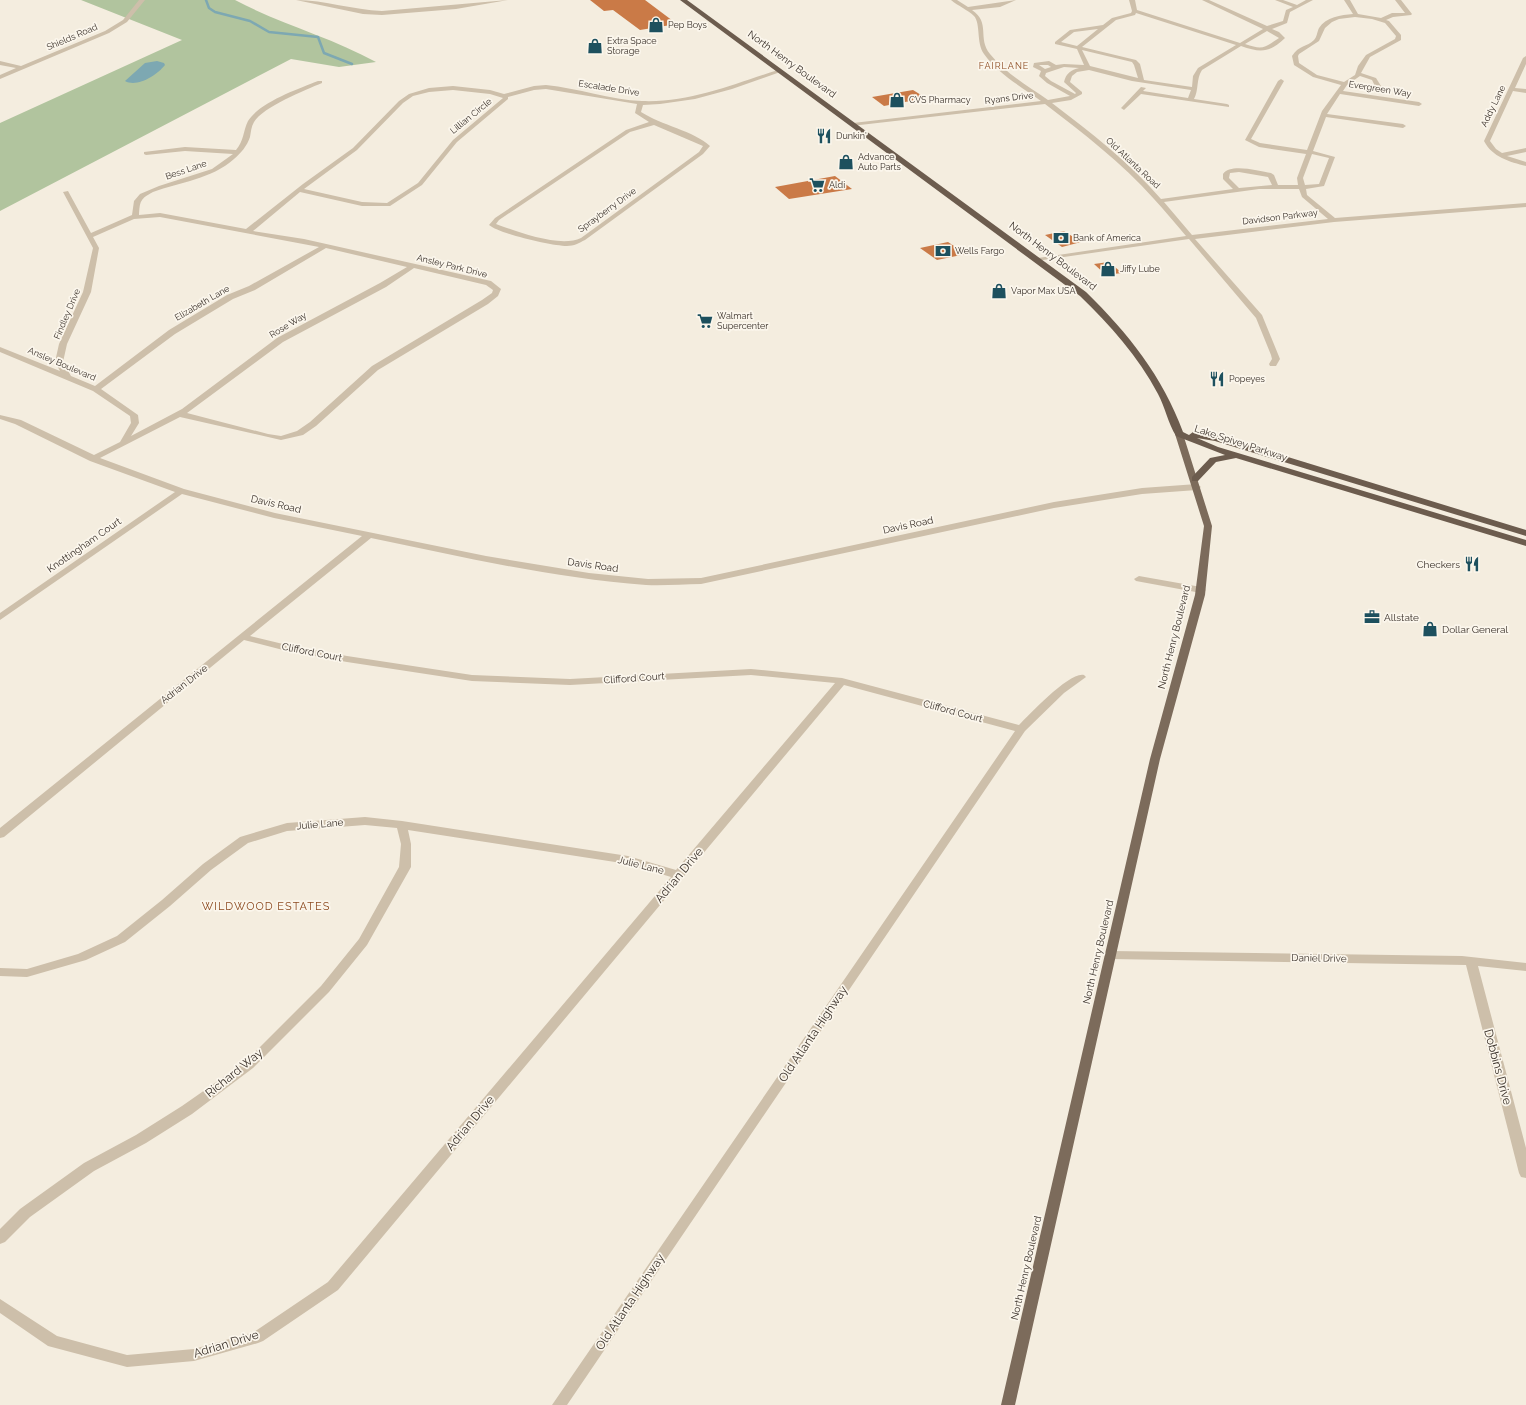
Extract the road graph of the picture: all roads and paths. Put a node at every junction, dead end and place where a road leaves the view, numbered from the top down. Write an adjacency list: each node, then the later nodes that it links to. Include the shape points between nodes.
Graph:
1 (142, 0): 25 (street, Shields Road, via 125,21 107,32)
2 (299, 0): 3 (street, via 363,12 456,7)
3 (505, 0)
4 (683, 0): 29 (highway, North Henry Boulevard)
5 (954, 0): 14 (street, Old Atlanta Road)
6 (1013, 0): 14 (street, via 1000,5)
7 (1132, 0): 15 (street)
8 (1205, 0): 19 (street)
9 (1278, 0): 13 (street)
10 (1310, 0): 13 (street)
11 (1347, 0): 16 (street)
12 (1398, 0): 17 (street, Evergreen Way, via 1409,14 1392,15)
13 (1296, 6): 19 (street, via 1288,11 1286,22)
14 (967, 9): 47 (street, Old Atlanta Road, via 976,16 980,24 981,42 986,53 1011,77)
15 (1135, 11): 18 (street, via 1133,14 1114,19); 20 (street)
16 (1357, 17): 17 (street, Evergreen Way); 36 (street, Evergreen Way, via 1341,17 1324,25 1317,40 1300,48 1295,56 1296,64 1307,72)
17 (1382, 20): 30 (street, Evergreen Way, via 1389,24 1399,39 1368,56)
18 (1105, 26): 21 (street, via 1080,45); 21 (street, via 1072,31 1057,42)
19 (1268, 28): 20 (street); 20 (street, via 1282,38 1266,49 1258,50)
20 (1240, 45): 37 (street, via 1200,69 1197,72)
21 (1079, 49): 24 (street); 33 (street, via 1134,61 1138,64)
22 (1526, 58): 38 (street, Addy Lane)
23 (0, 63): 25 (street)
24 (1089, 67): 26 (street); 28 (street); 31 (street, via 1073,71)
25 (21, 68): 32 (street, Shields Road)
26 (1056, 68): 27 (street); 27 (street, via 1049,63 1036,64 1036,67)
27 (1047, 70): 31 (street); 44 (street, via 1041,75 1045,80)
28 (1097, 70): 31 (street); 33 (street)
29 (780, 71): 46 (street, Escalade Drive, via 738,86 688,99); 53 (highway, North Henry Boulevard)
30 (1358, 74): 36 (street, Evergreen Way); 42 (street, Evergreen Way, via 1374,79)
31 (1069, 75): 44 (street, via 1067,82 1080,93)
32 (0, 77)
33 (1145, 81): 37 (street); 40 (street)
34 (1281, 81): 57 (street, via 1248,140 1259,145)
35 (320, 82): 56 (street, Bess Lane, via 257,115 248,126 244,143)
36 (1345, 84): 41 (street, Evergreen Way)
37 (1195, 89): 45 (street)
38 (1512, 89): 39 (street); 59 (street, Addy Lane, via 1488,138 1489,145)
39 (1526, 91)
40 (1139, 92): 45 (street); 50 (street)
41 (1338, 92): 48 (street, Evergreen Way); 51 (street, Evergreen Way)
42 (1378, 92)
43 (504, 96): 46 (street, Escalade Drive, via 546,86); 63 (street, Lillian Circle, via 453,88 411,95 355,149); 63 (street, Lillian Circle, via 506,98 502,103 475,122 446,149 420,184 388,205 368,205)
44 (1074, 96): 47 (street, Ryans Drive)
45 (1190, 100): 49 (street)
46 (641, 102): 52 (street, Sprayberry Drive, via 638,113)
47 (1047, 102): 53 (street, Ryans Drive); 66 (street, Old Atlanta Road, via 1119,160)
48 (1420, 104)
49 (1226, 106)
50 (1124, 108)
51 (1323, 115): 54 (street); 57 (street, Evergreen Way)
52 (653, 123): 52 (street, Sprayberry Drive, via 628,131 497,219 492,225 559,242 574,243 583,239 707,146)
53 (853, 125): 74 (highway, North Henry Boulevard)
54 (1402, 126)
55 (1526, 150): 59 (street)
56 (237, 152): 58 (street, via 185,149); 68 (street, Bess Lane, via 206,174 142,195 138,199)
57 (1309, 152): 62 (street, Evergreen Way, via 1300,178); 62 (street, via 1332,157 1322,185)
58 (146, 153)
59 (1501, 155): 60 (street, Addy Lane)
60 (1526, 164)
61 (1276, 187): 62 (street); 64 (street); 64 (street, via 1271,176 1239,170 1228,171 1226,179)
62 (1301, 187): 69 (street, via 1304,196)
63 (299, 190): 70 (street, Lillian Circle)
64 (1238, 190): 66 (street)
65 (66, 192): 71 (street, Findley Drive)
66 (1159, 201): 72 (street, Old Atlanta Road)
67 (1526, 205): 69 (street, Davidson Parkway)
68 (135, 217): 70 (street, Ansley Park Drive, via 160,215); 71 (street, Ansley Park Drive)
69 (1334, 220): 72 (street, Davidson Parkway)
70 (248, 231): 73 (street, Ansley Park Drive)
71 (90, 236): 78 (street, Findley Drive, via 96,248 87,292 64,344 59,362)
72 (1191, 237): 74 (street, Davidson Parkway); 77 (street, Old Atlanta Road, via 1259,318 1275,355)
73 (325, 246): 75 (street, Ansley Park Drive); 79 (street, Elizabeth Lane, via 252,288 230,297 172,332)
74 (1038, 260): 82 (highway, North Henry Boulevard, via 1083,294 1122,333 1164,395)
75 (413, 266): 80 (street, Rose Way, via 279,341); 80 (street, Ansley Park Drive, via 488,283 497,289 485,302 375,368 300,433 281,438 268,436)
76 (0, 348): 78 (street, Ansley Boulevard)
77 (1273, 364)
78 (68, 378): 79 (street, Ansley Boulevard)
79 (96, 389): 83 (street, Ansley Boulevard, via 134,415 134,423)
80 (180, 414): 83 (street)
81 (0, 417): 85 (street, Davis Road, via 18,422)
82 (1179, 434): 84 (highway, Lake Spivey Parkway); 86 (main road, North Henry Boulevard); 88 (highway, Lake Spivey Parkway, via 1216,438)
83 (123, 444): 85 (street)
84 (1242, 457): 86 (highway, via 1213,460); 90 (highway, Lake Spivey Parkway)
85 (93, 458): 87 (street, Davis Road)
86 (1196, 483): 89 (street, Davis Road, via 1054,505 701,580 611,580 486,559); 92 (main road, North Henry Boulevard, via 1208,526)
87 (181, 491): 89 (street, Davis Road, via 274,515); 93 (street, Knottingham Court)
88 (1526, 533)
89 (369, 535): 94 (street, Adrian Drive)
90 (1526, 543)
91 (1139, 579): 92 (street)
92 (1201, 590): 101 (main road, North Henry Boulevard, via 1155,759)
93 (0, 617)
94 (244, 637): 96 (street, Clifford Court, via 283,647 421,672 472,678 570,682 751,672); 99 (street, Adrian Drive)
95 (1081, 677): 97 (street, Old Atlanta Highway, via 1060,691)
96 (842, 681): 97 (street, Clifford Court); 100 (street, Adrian Drive)
97 (1021, 729): 108 (street, Old Atlanta Highway)
98 (402, 825): 100 (street, Julie Lane, via 628,860); 104 (street, Julie Lane, via 365,821 286,827 244,840 207,867 166,904 121,939 82,957 27,973); 106 (street, Richard Way, via 406,844 405,867 363,942 325,989 249,1065 187,1110 90,1167 25,1213)
99 (0, 834)
100 (679, 875): 107 (street, Adrian Drive, via 333,1286 258,1337 194,1355 127,1361 53,1341)
101 (1111, 955): 102 (street, Daniel Drive); 109 (main road, North Henry Boulevard)
102 (1471, 961): 103 (street, Daniel Drive); 105 (street, Dobbins Drive)
103 (1526, 967)
104 (0, 972)
105 (1526, 1173)
106 (0, 1238)
107 (0, 1305)
108 (560, 1405)
109 (1008, 1405)

